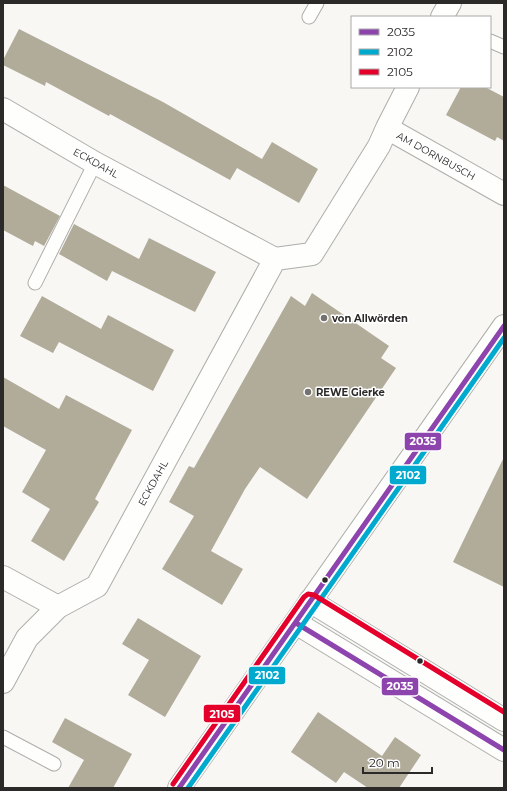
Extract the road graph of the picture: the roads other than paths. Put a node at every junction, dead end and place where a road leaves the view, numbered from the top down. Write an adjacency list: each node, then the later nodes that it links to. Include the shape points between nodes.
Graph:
1 (317, 3): 4 (lane)
2 (450, 3): 3 (street)
3 (443, 16)
4 (309, 17)
5 (491, 40): 6 (lane)
6 (504, 47)
7 (407, 88): 9 (street, AM DORNBUSCH)
8 (3, 109): 10 (street, ECKDAHL)
9 (387, 128): 11 (street, AM DORNBUSCH); 12 (street, via 379,146 312,254)
10 (95, 163): 12 (street, ECKDAHL); 13 (lane)
11 (504, 194)
12 (275, 259): 17 (street, ECKDAHL, via 97,586)
13 (35, 283)
14 (504, 326): 16 (street)
15 (3, 577): 17 (street)
16 (310, 602): 18 (street); 20 (street)
17 (58, 607): 19 (street, ECKDAHL, via 27,638)
18 (296, 623): 22 (street); 24 (street)
19 (3, 682)
20 (504, 720)
21 (3, 737): 23 (lane)
22 (504, 750)
23 (54, 764)
24 (179, 788)

